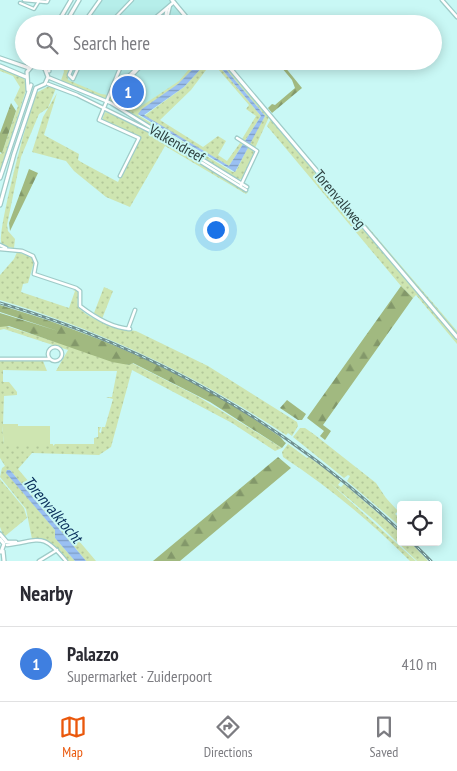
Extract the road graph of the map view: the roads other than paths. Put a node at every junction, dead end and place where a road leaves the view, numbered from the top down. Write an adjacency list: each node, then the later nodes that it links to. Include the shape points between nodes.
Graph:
1 (24, 0): 9 (street)
2 (48, 0): 9 (street)
3 (71, 0): 13 (main road)
4 (79, 0): 14 (main road)
5 (100, 0): 15 (street)
6 (132, 0): 11 (street); 16 (street)
7 (442, 0): 20 (street)
8 (173, 1): 12 (street); 19 (main road)
9 (39, 2): 10 (street, via 34,9)
10 (20, 3)
11 (132, 4)
12 (168, 7): 17 (street); 18 (street)
13 (63, 15)
14 (70, 15)
15 (90, 15)
16 (118, 15)
17 (159, 15)
18 (166, 15)
19 (185, 15)
20 (457, 17)
21 (0, 58): 22 (main road)
22 (15, 63)
23 (0, 66): 33 (main road)
24 (29, 70): 33 (main road)
25 (30, 70): 33 (main road)
26 (47, 70): 34 (main road)
27 (71, 70): 28 (street, via 68,75 73,79)
28 (78, 70)
29 (120, 70): 32 (street)
30 (136, 70): 35 (street)
31 (232, 70): 53 (main road, Torenvalkweg)
32 (118, 75): 35 (street); 38 (street)
33 (27, 77): 37 (main road)
34 (49, 78): 36 (main road); 39 (main road); 41 (street, Valkendreef)
35 (122, 83): 38 (street); 40 (street)
36 (48, 84): 39 (main road); 42 (street, Valkendreef)
37 (30, 85): 39 (main road); 45 (main road)
38 (114, 85): 40 (street)
39 (37, 88): 48 (main road)
40 (112, 90): 41 (street)
41 (107, 101): 42 (street); 46 (street, Valkendreef)
42 (104, 109): 44 (street, via 99,120 138,138); 46 (street, Valkendreef, via 154,133)
43 (237, 138): 46 (street, via 257,151)
44 (120, 176)
45 (0, 178)
46 (241, 185): 47 (street, Valkendreef)
47 (247, 189)
48 (0, 205)
49 (0, 245): 51 (street)
50 (0, 249): 51 (street)
51 (8, 249): 52 (street, via 33,256 36,263 34,275 76,288 80,291 80,306 104,321 129,329)
52 (135, 310)
53 (457, 337)
54 (0, 359): 55 (street)
55 (50, 359): 55 (street, via 60,359 62,352 50,349)
56 (1, 537): 57 (main road)
57 (6, 543): 58 (street, via 47,542); 59 (main road)
58 (57, 550): 61 (street); 62 (street)
59 (1, 552): 60 (main road)
60 (3, 561)
61 (39, 561)
62 (66, 561)

